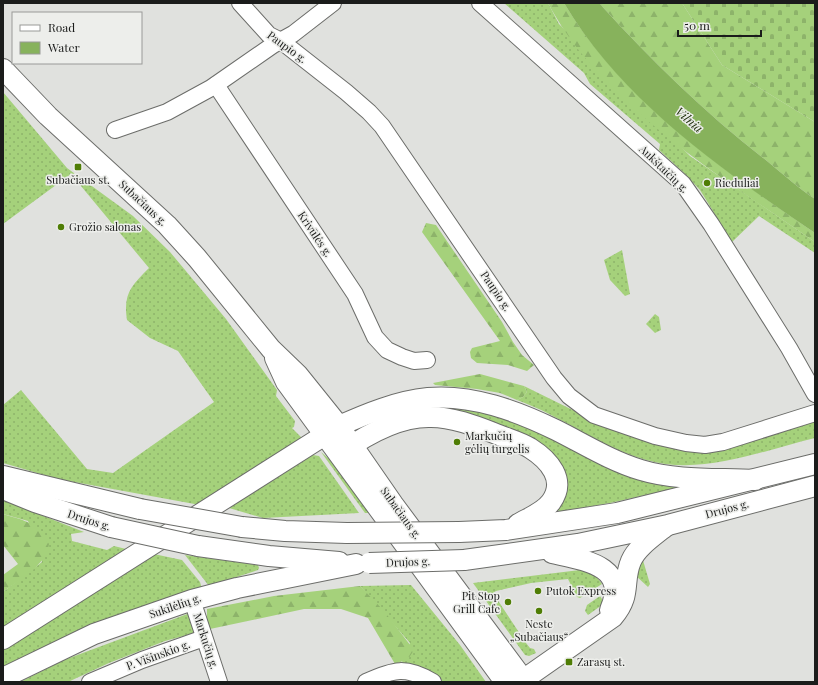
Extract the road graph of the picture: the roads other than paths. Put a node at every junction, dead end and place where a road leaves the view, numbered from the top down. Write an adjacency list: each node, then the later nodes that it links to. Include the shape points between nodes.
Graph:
1 (240, 3): 4 (street, Paupio g., via 269,35)
2 (333, 3): 4 (street)
3 (480, 3): 9 (street, Aukštaičių g., via 683,184 786,342)
4 (281, 41): 6 (street); 10 (street, Paupio g., via 362,105 382,126 554,378 569,396 594,415 671,440 696,444 723,442)
5 (3, 69): 11 (main road, Subačiaus g., via 48,116 167,225 198,258 271,349 286,382)
6 (216, 85): 7 (street, via 167,112); 8 (street, Krivūlės g., via 355,294 374,337 387,350 402,357 414,361)
7 (115, 130)
8 (428, 360)
9 (815, 394)
10 (815, 413)
11 (332, 431): 12 (main road, Subačiaus g.); 15 (main road, via 383,408 428,398 453,399 494,405 524,416 615,461 642,470 672,476); 24 (main road)
12 (345, 450): 19 (main road, via 386,428 430,417 451,419 487,430 528,447 548,462 555,472 555,494 541,511); 27 (main road, Subačiaus g.)
13 (815, 464): 15 (main road, Drujos g.)
14 (3, 476): 19 (main road, Drujos g., bridge, via 140,508 242,527 347,533)
15 (755, 480): 19 (main road, Drujos g., via 618,513)
16 (815, 486): 18 (main road, Drujos g.)
17 (3, 489): 21 (main road, Drujos g., bridge, via 110,527 198,546 269,556)
18 (668, 525): 20 (main road, Drujos g.); 23 (main road, via 634,556 630,563 626,592 620,609 613,617)
19 (506, 530)
20 (540, 550): 21 (main road, Drujos g., bridge, via 464,560); 23 (main road, via 592,562 610,576 614,587 614,602 610,611)
21 (362, 564): 22 (main road, Sukilėlių g., via 237,588)
22 (192, 600): 25 (street, Markučių g.); 26 (main road, Sukilėlių g., via 94,634)
23 (593, 629): 27 (main road)
24 (3, 638)
25 (204, 638): 28 (street, P. Višinskio g.); 29 (street, Markučių g.)
26 (3, 678)
27 (518, 681)
28 (90, 682)
29 (219, 682)
30 (366, 682): 31 (street, via 384,673 406,670)
31 (432, 682)

